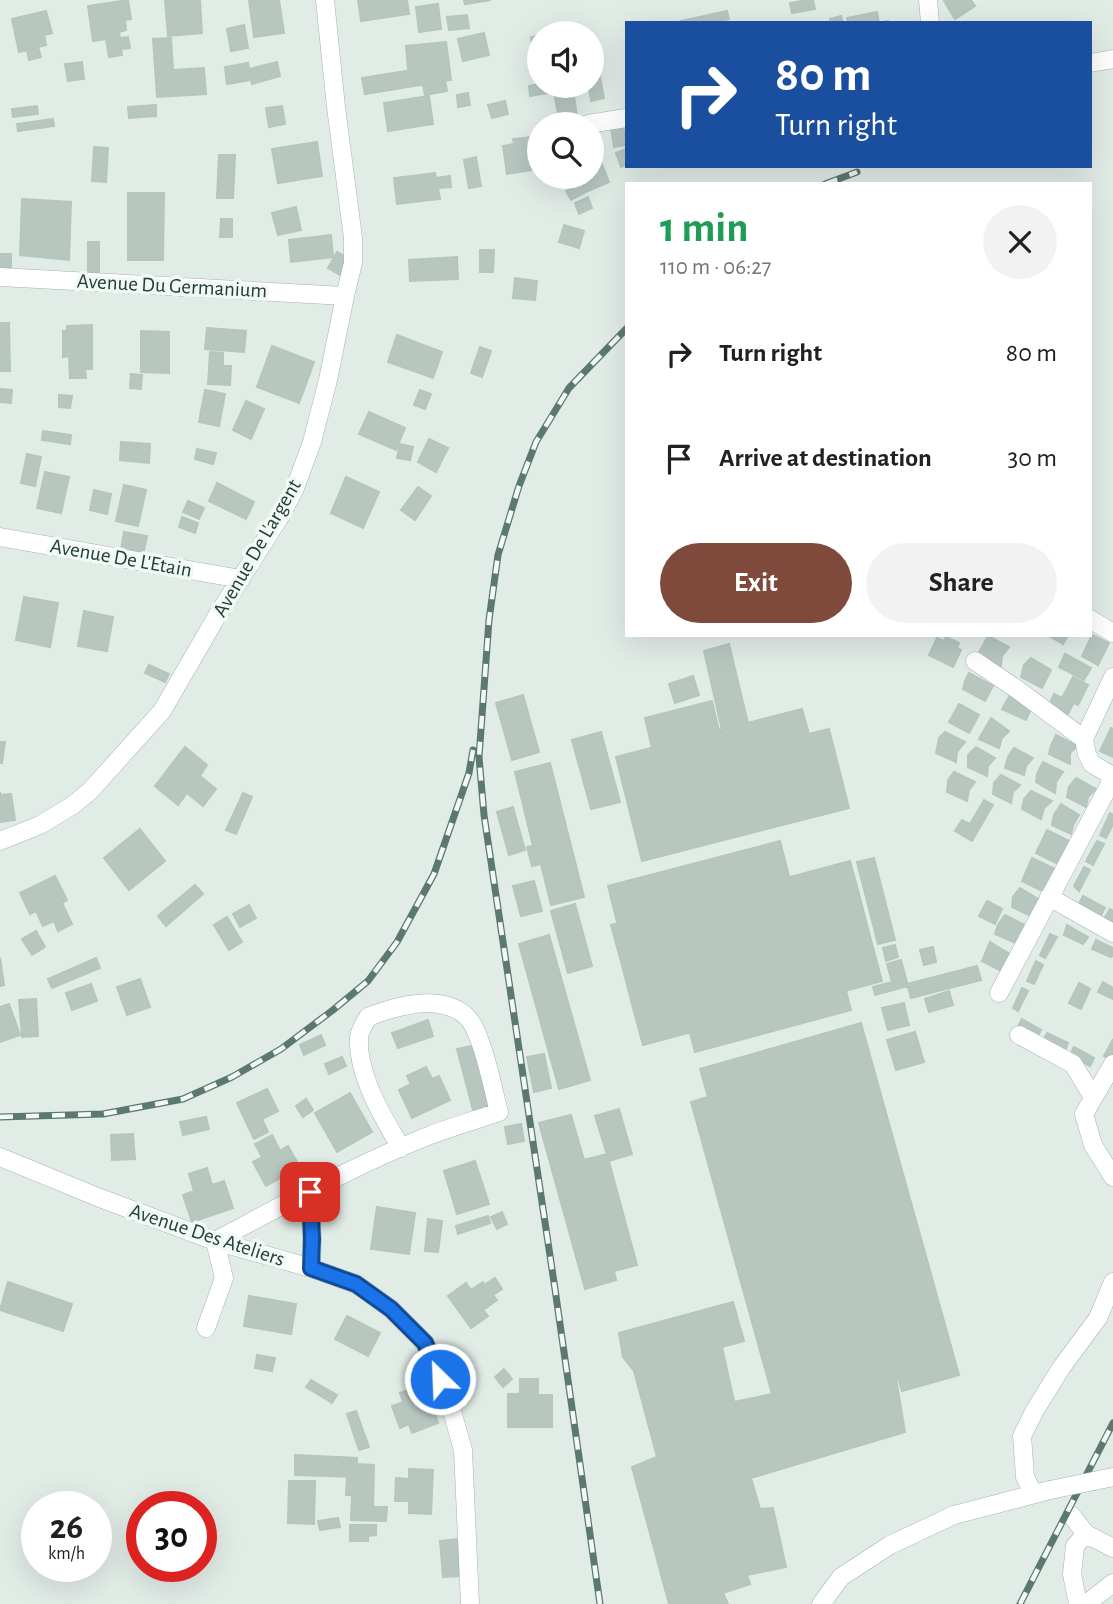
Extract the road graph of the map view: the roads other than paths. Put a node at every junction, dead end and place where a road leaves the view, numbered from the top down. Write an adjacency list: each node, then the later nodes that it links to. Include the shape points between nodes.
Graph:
1 (325, 0): 9 (street, Avenue De L'argent, via 354,238)
2 (928, 0): 3 (street)
3 (930, 21)
4 (1113, 59): 5 (street)
5 (1092, 63)
6 (625, 118): 7 (street)
7 (604, 121)
8 (0, 277): 9 (street, Avenue Du Germanium)
9 (345, 296): 11 (street, Avenue De L'argent, via 304,465 281,515)
10 (0, 537): 11 (street, Avenue De L'Etain)
11 (241, 579): 18 (street, Avenue De L'argent, via 162,711 90,792 40,825)
12 (1092, 620): 13 (street)
13 (1113, 633)
14 (975, 661): 16 (street)
15 (1113, 677): 16 (street)
16 (1084, 739): 17 (street, via 1092,764)
17 (1113, 777): 19 (street)
18 (0, 841)
19 (1049, 897): 20 (street); 21 (street)
20 (1113, 933)
21 (999, 993)
22 (1020, 1035): 24 (street, via 1073,1064)
23 (1113, 1064): 24 (street)
24 (1093, 1097): 27 (street, via 1084,1114 1093,1144)
25 (401, 1148): 25 (street, via 499,1112 479,1038 467,1016 449,1006 420,1003 389,1009 368,1017 359,1034 361,1063); 28 (street)
26 (0, 1157): 29 (street, Avenue Des Ateliers)
27 (1113, 1177)
28 (310, 1192): 29 (street); 30 (street)
29 (215, 1241): 30 (street, Avenue Des Ateliers); 32 (street, via 224,1278)
30 (311, 1268): 39 (street, Avenue Des Ateliers, via 356,1284 391,1309 425,1343 449,1397 463,1450)
31 (1113, 1282): 34 (street, via 1098,1318 1041,1399 1022,1436 1025,1477)
32 (206, 1328)
33 (1113, 1477): 34 (street, bridge)
34 (1041, 1491): 40 (street, via 954,1515 890,1545 841,1577)
35 (1072, 1516): 36 (street)
36 (1086, 1534): 37 (street); 41 (street, via 1075,1546 1072,1574)
37 (1113, 1548)
38 (1113, 1583): 42 (street)
39 (470, 1604)
40 (821, 1604)
41 (1078, 1604)
42 (1086, 1604)

